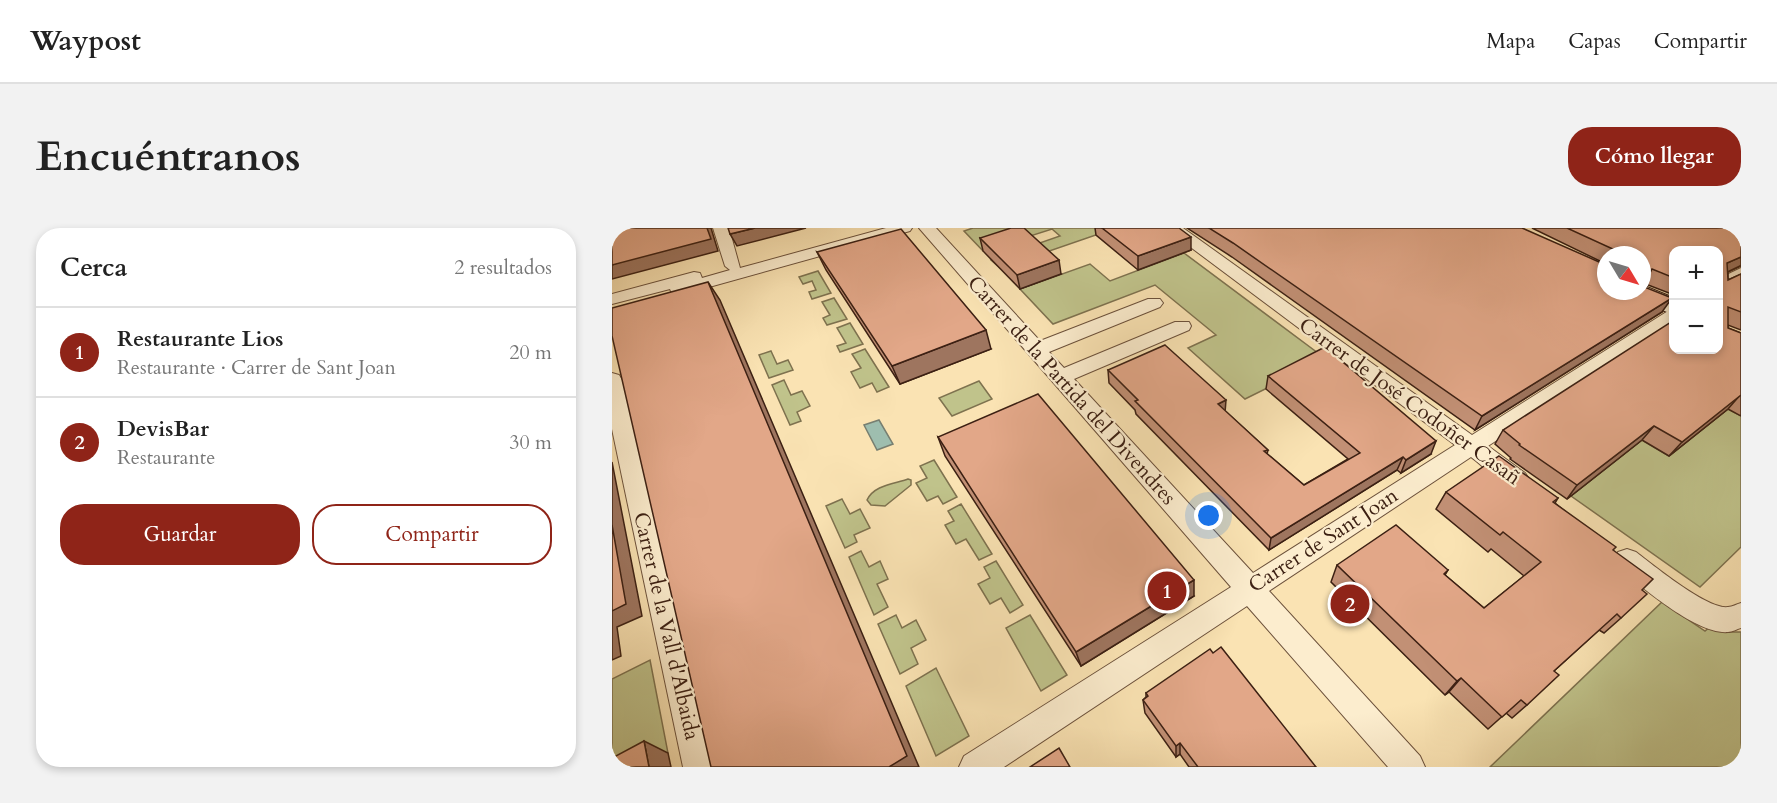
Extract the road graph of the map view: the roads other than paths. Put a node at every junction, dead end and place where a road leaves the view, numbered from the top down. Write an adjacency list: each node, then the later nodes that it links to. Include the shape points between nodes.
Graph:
1 (721, 228): 6 (street)
2 (873, 228): 6 (street)
3 (904, 228): 13 (street)
4 (927, 228): 16 (street, Carrer de la Partida del Divendres)
5 (1173, 228): 19 (street, Carrer de José Codoñer Casañ)
6 (733, 266): 10 (street)
7 (1741, 273): 8 (street)
8 (1723, 284)
9 (1651, 297): 12 (street)
10 (612, 299)
11 (1154, 303): 16 (street)
12 (1669, 306)
13 (612, 309)
14 (1669, 318): 19 (street, Carrer de Sant Joan)
15 (1182, 326): 17 (street)
16 (1036, 350): 17 (street, Carrer de la Partida del Divendres)
17 (1060, 377): 22 (street, Carrer de la Partida del Divendres)
18 (614, 391): 24 (street, Carrer de la Vall d'Albaida)
19 (1470, 445): 20 (street, Carrer de José Codoñer Casañ); 22 (street, Carrer de Sant Joan)
20 (1534, 492)
21 (1607, 546): 23 (street, via 1707,614 1727,620)
22 (1250, 588): 25 (street, Carrer de Sant Joan); 26 (street, Carrer de la Partida del Divendres)
23 (1741, 615)
24 (699, 767)
25 (975, 767)
26 (1409, 767)

